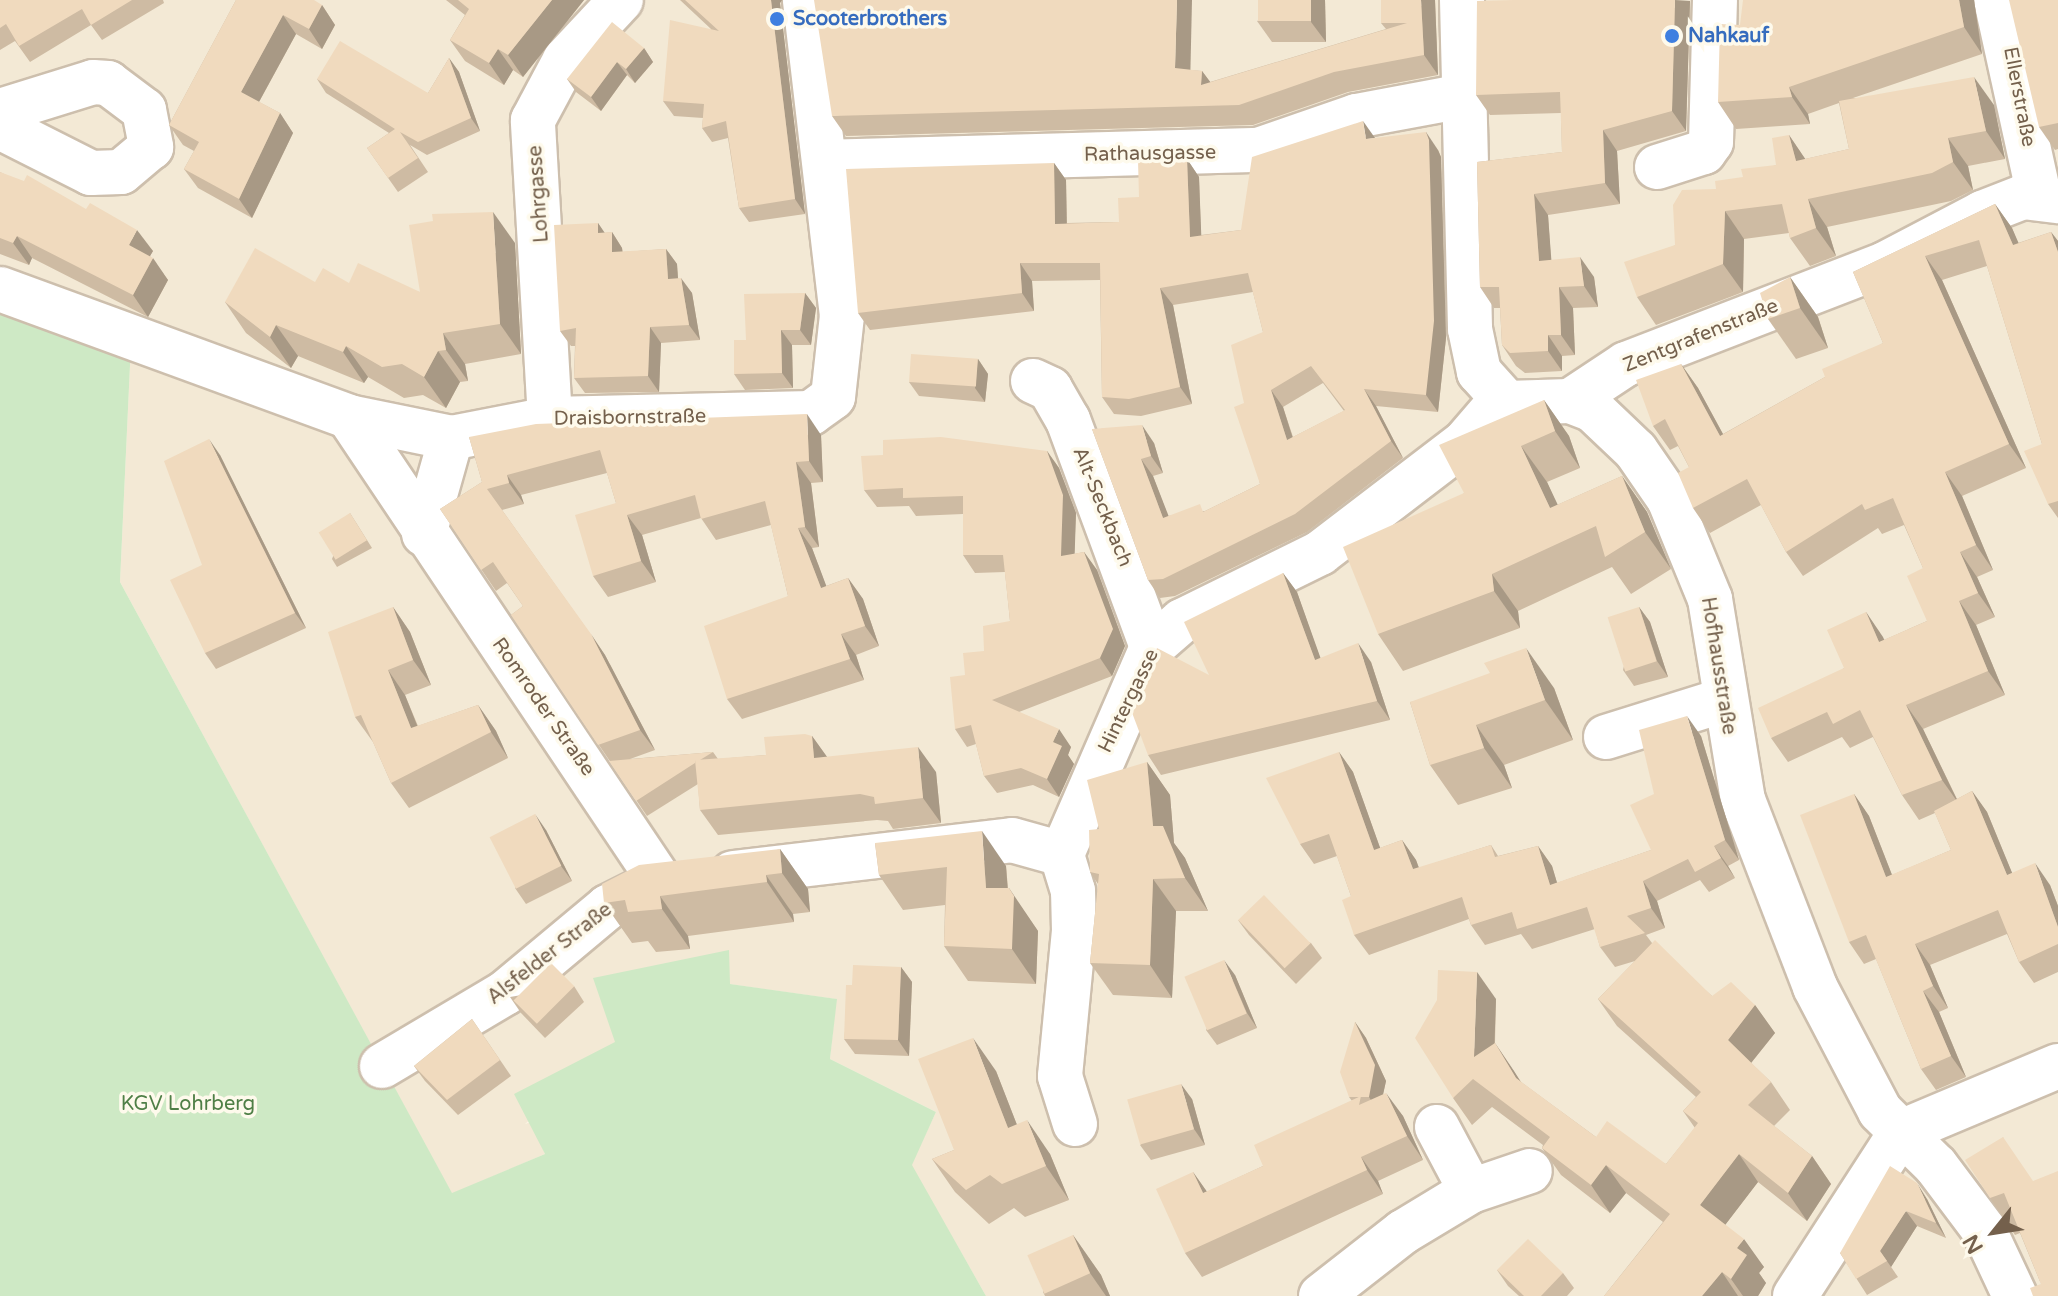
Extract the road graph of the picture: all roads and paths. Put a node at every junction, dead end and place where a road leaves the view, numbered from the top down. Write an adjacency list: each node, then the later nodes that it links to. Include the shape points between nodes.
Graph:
1 (621, 0): 17 (street, Lohrgasse, via 565,60 533,120)
2 (805, 0): 9 (street, Draisbornstraße)
3 (1462, 0): 6 (street)
4 (1715, 0): 10 (street, via 1711,142 1704,152)
5 (1996, 0): 11 (street, Ellerstraße)
6 (1468, 95): 9 (street, Rathausgasse, via 1356,116 1258,150); 14 (street, via 1470,342 1479,372)
7 (0, 111): 8 (street, via 108,83 144,110 151,147 121,172 91,173)
8 (0, 127)
9 (825, 162): 17 (street, Draisbornstraße, via 842,316 841,363 824,406 811,413)
10 (1657, 167)
11 (2049, 198): 15 (street, Zentgrafenstraße, via 1982,213 1885,264 1626,364)
12 (0, 289): 16 (street, Draisbornstraße)
13 (1033, 381): 20 (street, Alt-Seckbach, via 1050,389 1068,420)
14 (1501, 400): 15 (street, via 1524,407); 20 (street, Hintergasse, via 1464,443 1320,553 1182,621)
15 (1570, 401): 21 (street, Hofhausstraße, via 1624,438 1669,499 1710,599)
16 (349, 417): 18 (street, Draisbornstraße); 19 (street, Romroder Straße)
17 (550, 419): 18 (street, Draisbornstraße)
18 (451, 438): 19 (street)
19 (424, 534): 24 (street, Romroder Straße)
20 (1152, 647): 23 (street, Hintergasse)
21 (1724, 700): 22 (street); 29 (street, Hofhausstraße, via 1743,800 1781,904 1855,1068)
22 (1606, 737)
23 (1062, 854): 24 (street, Alsfelder Straße, via 1012,840); 27 (street, via 1073,891 1074,931 1060,1076)
24 (660, 881): 25 (street, Alsfelder Straße, via 608,907 505,993)
25 (382, 1066)
26 (2058, 1066): 29 (street)
27 (1075, 1124)
28 (1437, 1127): 31 (street)
29 (1901, 1132): 33 (street); 34 (street, Hofhausstraße, via 1984,1230)
30 (1530, 1171): 31 (street)
31 (1471, 1191): 32 (street, via 1403,1232)
32 (1321, 1296)
33 (1795, 1296)
34 (2015, 1296)

